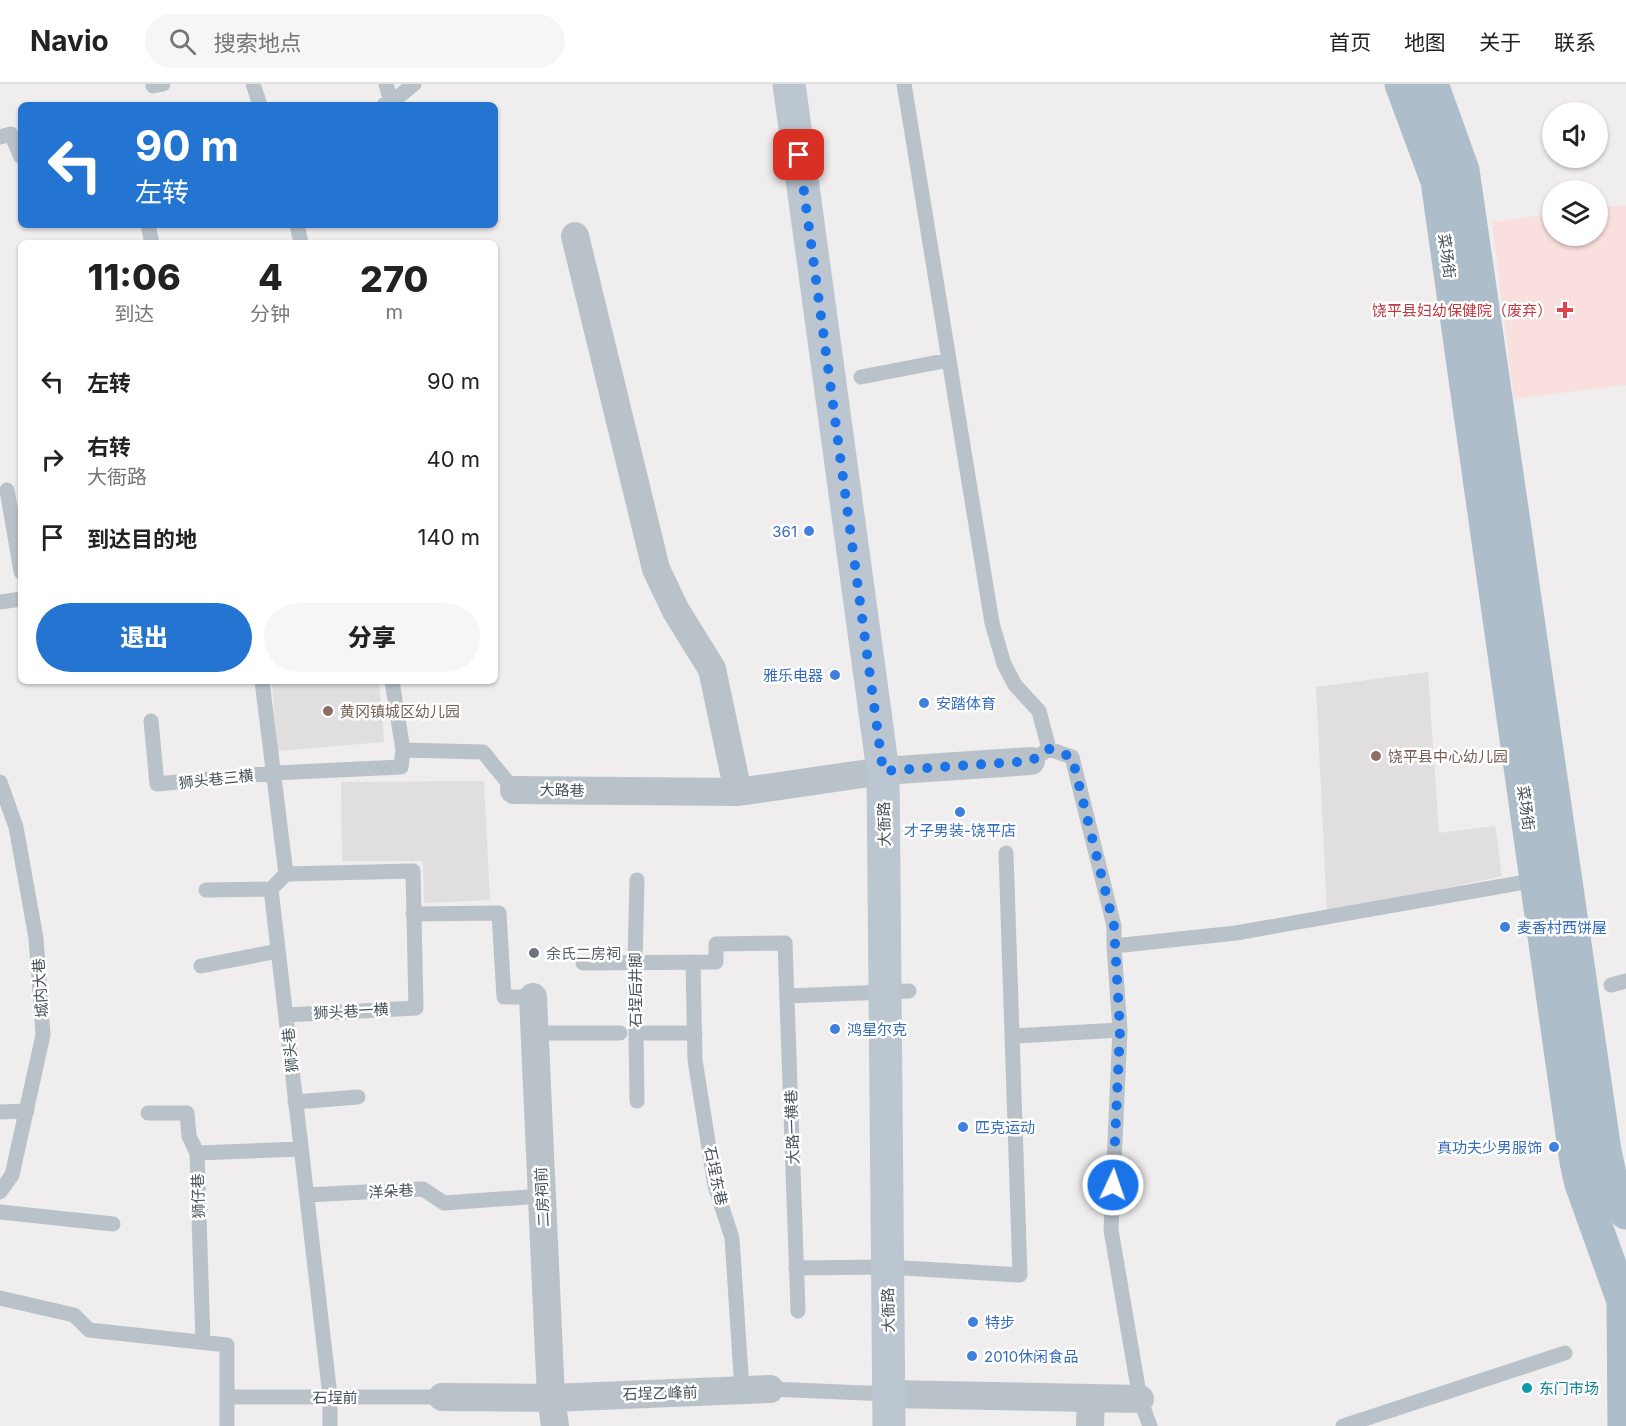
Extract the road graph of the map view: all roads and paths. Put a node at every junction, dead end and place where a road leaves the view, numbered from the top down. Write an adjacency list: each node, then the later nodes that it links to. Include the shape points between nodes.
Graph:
1 (253, 84): 8 (lane)
2 (386, 84): 9 (lane)
3 (414, 84): 10 (lane)
4 (789, 84): 25 (main road, 大衙路)
5 (904, 84): 14 (lane)
6 (1401, 84): 33 (main road, 菜场街, via 1437,181)
7 (1432, 84): 64 (main road, 菜场街, via 1463,170 1605,1151)
8 (259, 102)
9 (387, 102)
10 (390, 102)
11 (0, 137): 12 (lane, via 11,134)
12 (18, 150)
13 (575, 236): 29 (street, via 656,569 676,611 712,669)
14 (949, 360): 15 (lane); 24 (lane, via 992,622 1004,664 1015,685 1039,711)
15 (861, 377)
16 (7, 490): 17 (lane)
17 (18, 554)
18 (18, 599): 19 (lane)
19 (0, 602)
20 (262, 684): 26 (lane)
21 (393, 684): 23 (lane)
22 (151, 721): 26 (lane, 狮头巷三横, via 157,784)
23 (404, 750): 26 (lane, 狮头巷三横, via 401,767); 28 (lane, 大路巷, via 483,752)
24 (1040, 755): 25 (street, 大路巷); 37 (lane, via 1072,757 1114,926)
25 (883, 771): 29 (street, 大路巷); 43 (main road, 大衙路)
26 (274, 773): 31 (lane)
27 (0, 782): 55 (lane, 城内大巷, via 16,827 36,938 43,1035)
28 (514, 790): 29 (street, 大路巷)
29 (738, 792)
30 (1006, 853): 51 (lane)
31 (286, 874): 34 (lane); 36 (lane, via 413,871)
32 (637, 880): 41 (lane, 石埕后井脚)
33 (1536, 880): 37 (lane, via 1236,933); 88 (main road, 菜场街, via 1576,1162 1623,1300)
34 (271, 889): 35 (lane); 38 (lane, 狮头巷)
35 (206, 890)
36 (414, 914): 45 (lane, via 499,913 504,997); 46 (lane, 狮头巷一横, via 416,1008)
37 (1114, 946): 47 (lane)
38 (278, 951): 42 (lane); 46 (lane, 狮头巷)
39 (693, 962): 41 (lane); 44 (lane, 大路一横巷, via 716,962 716,944 785,943); 50 (lane, 石埕东巷)
40 (583, 963): 41 (lane)
41 (635, 963): 49 (lane, 石埕后井脚)
42 (201, 966)
43 (897, 991): 44 (lane); 66 (main road, 大衙路)
44 (788, 996): 67 (lane, 大路一横巷)
45 (533, 997): 48 (street, 二房祠前)
46 (286, 1015): 54 (lane, 狮头巷)
47 (1120, 1030): 51 (lane); 80 (lane, via 1111,1230)
48 (535, 1033): 49 (lane); 62 (street, 二房祠前)
49 (628, 1033): 50 (lane); 53 (lane, 石埕后井脚)
50 (695, 1033): 73 (lane, 石埕东巷, via 695,1060 715,1186 732,1238)
51 (1014, 1036): 66 (lane, via 1020,1275)
52 (358, 1097): 54 (lane)
53 (637, 1101)
54 (295, 1102): 58 (lane, 狮头巷)
55 (27, 1111): 56 (lane); 60 (lane, 城内大巷, via 12,1175)
56 (0, 1112)
57 (148, 1113): 59 (lane, via 187,1113 189,1136)
58 (300, 1149): 59 (lane, 狮仔巷); 61 (lane, 狮头巷)
59 (197, 1153): 70 (lane, 狮仔巷)
60 (0, 1192)
61 (307, 1195): 62 (lane, 洋朵巷, via 423,1189 444,1203); 75 (lane, 狮头巷)
62 (542, 1196): 78 (street, 二房祠前)
63 (0, 1212): 65 (lane)
64 (1626, 1213)
65 (113, 1224)
66 (887, 1267): 67 (lane); 74 (main road, 大衙路)
67 (796, 1268): 69 (lane, 大路一横巷)
68 (0, 1298): 70 (lane, via 74,1315 89,1330)
69 (798, 1311)
70 (203, 1342): 76 (lane, via 227,1345)
71 (1565, 1353): 87 (lane)
72 (770, 1389): 73 (street, 石埕乙峰前); 74 (lane)
73 (742, 1390): 78 (street, 石埕乙峰前)
74 (889, 1394): 79 (street); 84 (main road, 大衙路)
75 (330, 1396): 76 (lane, 石埕前); 77 (lane, 石埕前); 82 (lane, 狮头巷)
76 (228, 1397): 81 (lane)
77 (442, 1397): 78 (street, 石埕乙峰前)
78 (551, 1398): 83 (street, 二房祠前)
79 (1091, 1398): 80 (street); 85 (street)
80 (1140, 1399): 86 (lane)
81 (227, 1426)
82 (330, 1426)
83 (555, 1426)
84 (889, 1426)
85 (1090, 1426)
86 (1150, 1426)
87 (1343, 1426)
88 (1624, 1426)

